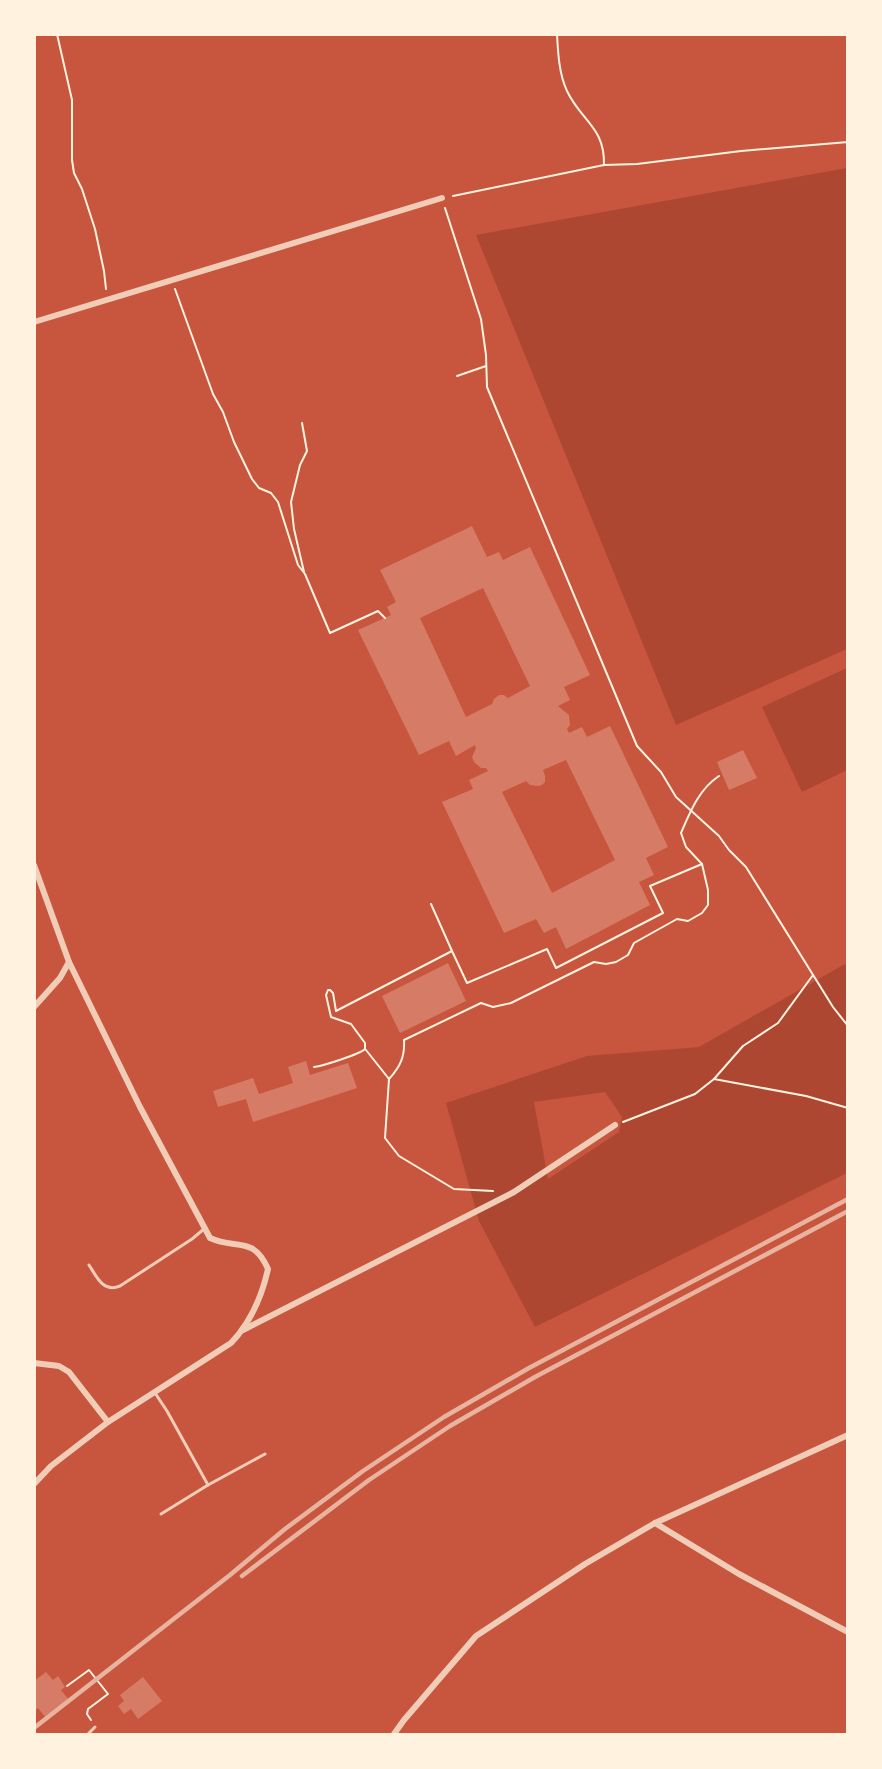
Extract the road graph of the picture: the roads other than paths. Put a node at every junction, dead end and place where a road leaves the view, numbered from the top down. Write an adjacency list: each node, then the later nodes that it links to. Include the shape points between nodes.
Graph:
1 (442, 198): 2 (street)
2 (34, 322)
3 (34, 865): 4 (street)
4 (69, 962): 5 (street); 7 (street)
5 (34, 1007)
6 (615, 1125): 9 (street, via 514,1192)
7 (205, 1228): 8 (lane, via 113,1289 105,1287); 9 (street, via 210,1238 220,1243 255,1249 268,1269)
8 (89, 1265)
9 (242, 1331): 11 (street, via 231,1343)
10 (34, 1364): 12 (street, via 59,1366 69,1372)
11 (155, 1393): 12 (street); 16 (lane)
12 (108, 1422): 15 (street)
13 (848, 1435): 18 (street)
14 (265, 1454): 16 (lane)
15 (34, 1484)
16 (208, 1485): 17 (lane)
17 (161, 1514)
18 (655, 1523): 19 (street, via 739,1574); 22 (street, via 585,1563 476,1636)
19 (848, 1632)
20 (96, 1727): 21 (lane)
21 (88, 1734)
22 (394, 1734)

